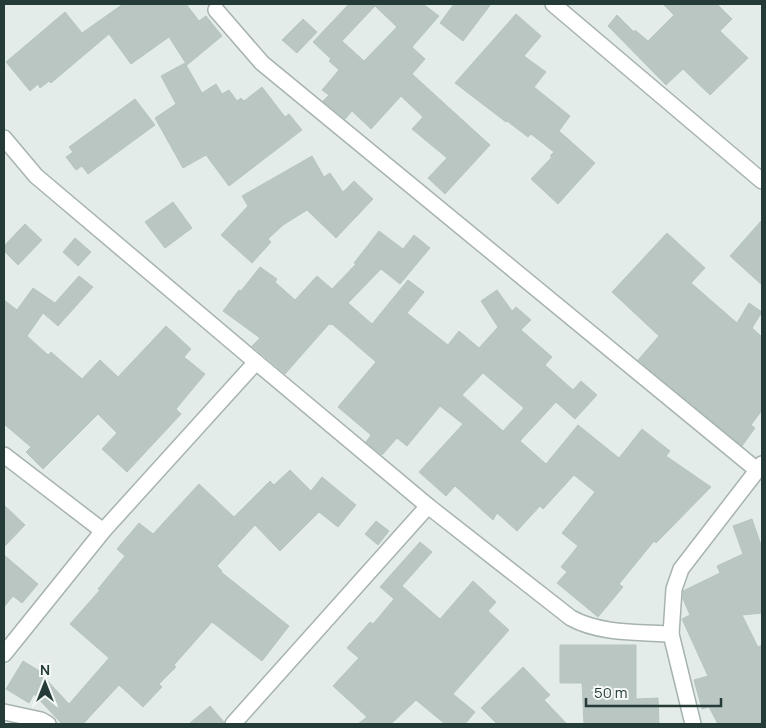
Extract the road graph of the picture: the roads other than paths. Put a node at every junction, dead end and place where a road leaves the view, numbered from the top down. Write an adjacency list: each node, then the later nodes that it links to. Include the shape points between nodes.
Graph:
1 (553, 4): 4 (street)
2 (216, 10): 7 (street, via 262,63)
3 (4, 138): 5 (street, via 36,176)
4 (762, 181)
5 (256, 362): 8 (street); 9 (street)
6 (4, 455): 9 (street)
7 (760, 467): 10 (street, via 681,570 674,589)
8 (428, 506): 10 (street, via 582,624 595,628); 14 (street)
9 (103, 531): 11 (street)
10 (670, 634): 15 (street)
11 (4, 654)
12 (4, 712): 13 (street)
13 (48, 724)
14 (233, 724)
15 (693, 724)

